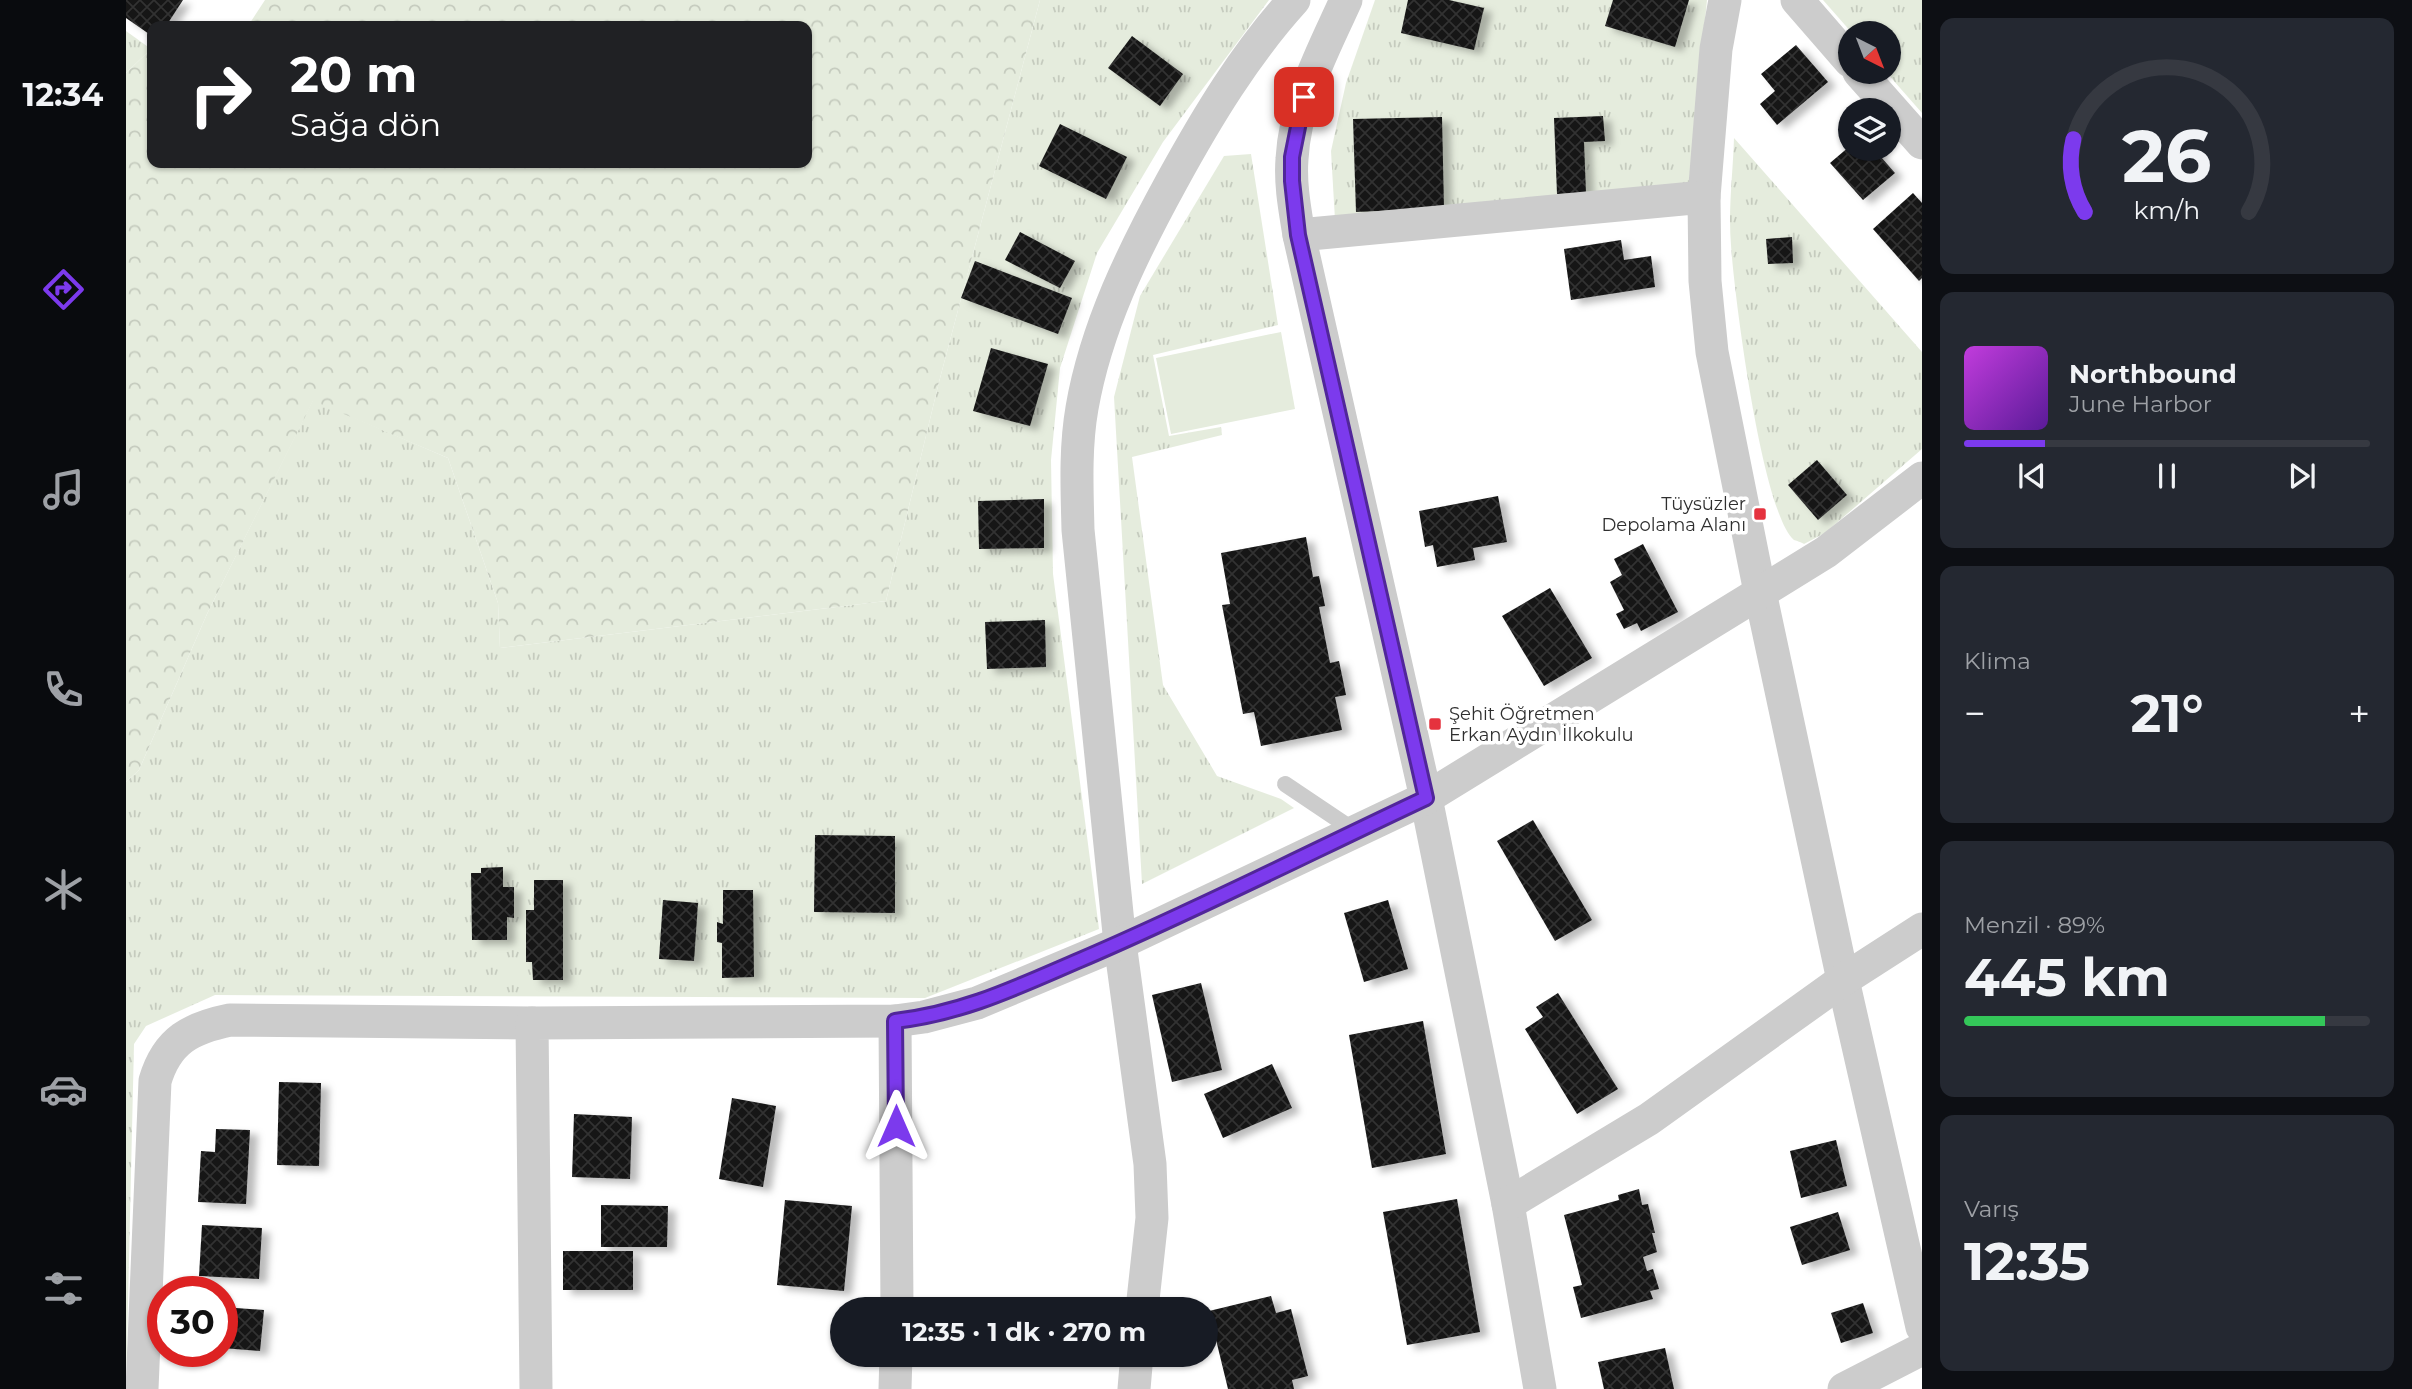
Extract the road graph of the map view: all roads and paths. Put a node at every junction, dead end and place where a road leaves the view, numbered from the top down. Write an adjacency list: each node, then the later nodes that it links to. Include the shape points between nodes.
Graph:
1 (1294, 0): 16 (street, via 1231,81 1145,230 1107,320 1082,408 1078,530)
2 (1346, 0): 9 (street, via 1296,125 1292,181)
3 (1725, 0): 8 (street, via 1716,49)
4 (1797, 0): 5 (street)
5 (1838, 47)
6 (1870, 84): 7 (street)
7 (1922, 143)
8 (1704, 197): 9 (street); 11 (street, via 1712,352)
9 (1298, 235): 13 (street)
10 (1922, 478): 11 (street, via 1826,552)
11 (1760, 592): 13 (street); 17 (street)
12 (1285, 784): 14 (lane)
13 (1426, 798): 14 (street); 20 (street)
14 (1356, 831): 16 (street)
15 (1922, 929): 17 (street)
16 (1120, 943): 18 (street, via 976,1003); 22 (street, via 1152,1193)
17 (1843, 980): 20 (street, via 1649,1119); 23 (street)
18 (895, 1021): 19 (street); 21 (street)
19 (532, 1023): 27 (street, via 230,1020 196,1028 183,1038 160,1065 155,1081); 28 (street)
20 (1508, 1204): 31 (street)
21 (897, 1297)
22 (1143, 1297)
23 (1922, 1327)
24 (1922, 1349): 32 (street)
25 (896, 1367): 29 (street)
26 (1136, 1367): 30 (street)
27 (142, 1389)
28 (536, 1389)
29 (895, 1389)
30 (1134, 1389)
31 (1540, 1389)
32 (1844, 1389)

